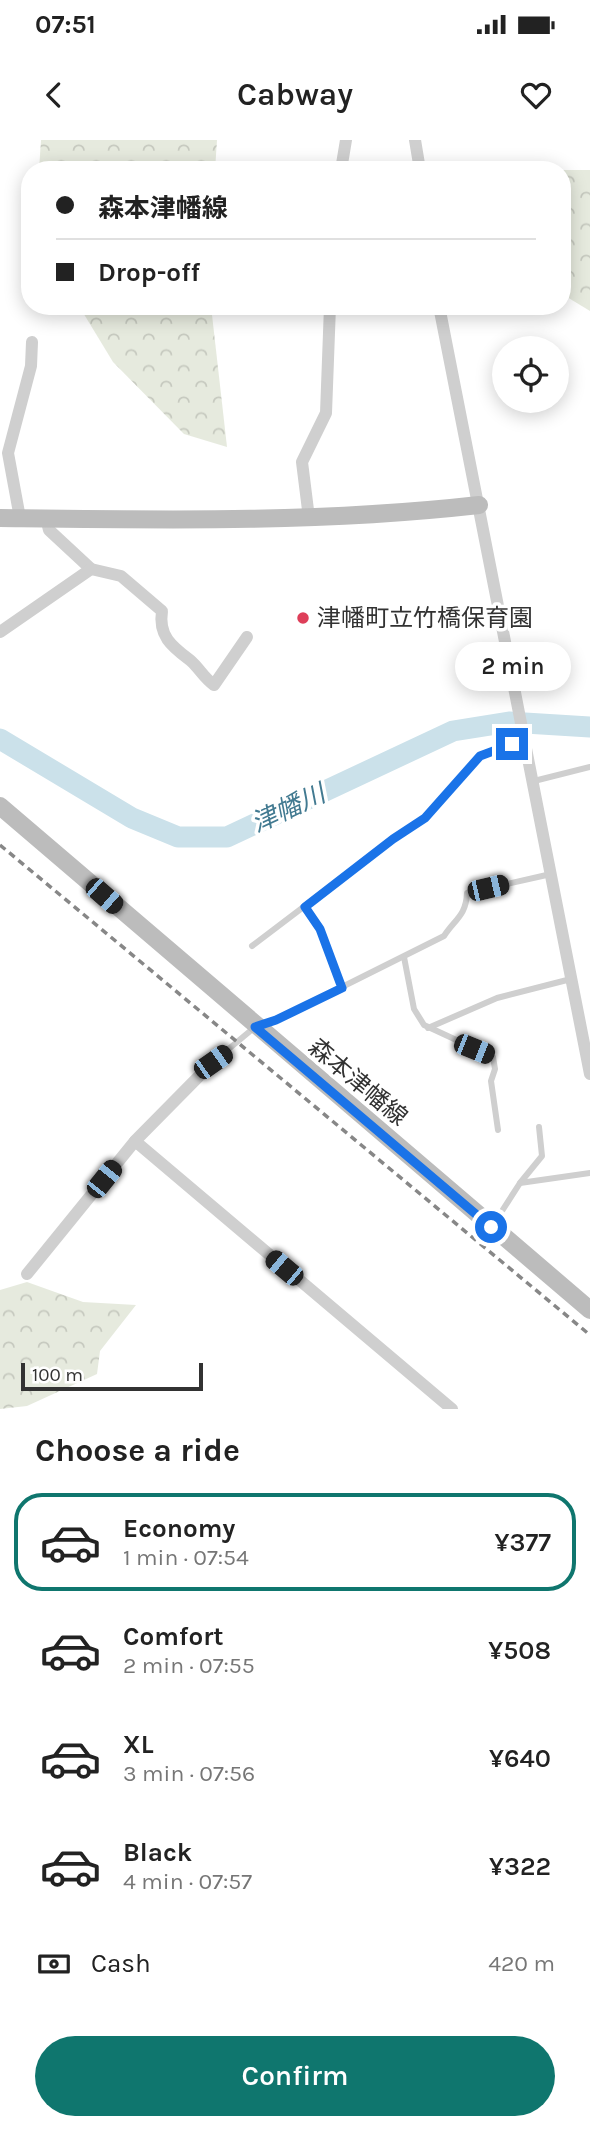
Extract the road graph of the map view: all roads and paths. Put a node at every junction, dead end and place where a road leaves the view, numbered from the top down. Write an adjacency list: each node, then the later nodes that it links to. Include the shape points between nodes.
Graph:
1 (346, 140): 3 (street)
2 (415, 140): 4 (street)
3 (342, 161)
4 (418, 161)
5 (330, 315): 12 (street, via 326,413 302,461)
6 (441, 315): 8 (street)
7 (32, 342): 10 (street, via 31,366 8,453)
8 (479, 505): 12 (main road); 16 (street)
9 (0, 518): 10 (main road)
10 (20, 518): 11 (main road)
11 (46, 518): 12 (main road); 13 (street, via 49,530)
12 (309, 518)
13 (91, 569): 14 (street); 15 (street, via 121,576 162,611 160,624 176,652 193,662 201,676 214,685)
14 (0, 632)
15 (247, 637)
16 (525, 740): 18 (street); 21 (lane, via 480,756 425,818)
17 (590, 767): 18 (lane)
18 (534, 781): 20 (street)
19 (0, 806): 26 (main road, 森本津幡線)
20 (551, 874): 23 (lane, via 467,893 460,921 444,936); 24 (street)
21 (305, 907): 22 (lane); 25 (lane, via 320,929)
22 (252, 946)
23 (404, 957): 25 (lane); 27 (lane, via 414,1009)
24 (572, 979): 27 (lane, via 488,1001); 28 (street)
25 (342, 988): 26 (lane)
26 (255, 1027): 29 (lane); 36 (main road, 森本津幡線)
27 (428, 1028): 32 (lane, via 493,1057 491,1081)
28 (587, 1037): 30 (street)
29 (213, 1062): 33 (street)
30 (590, 1074)
31 (539, 1127): 35 (lane, via 542,1156)
32 (498, 1130)
33 (135, 1141): 37 (street); 39 (street)
34 (590, 1172): 35 (lane)
35 (520, 1183): 36 (lane)
36 (491, 1227): 38 (main road, 森本津幡線)
37 (27, 1274)
38 (590, 1310)
39 (452, 1409)

